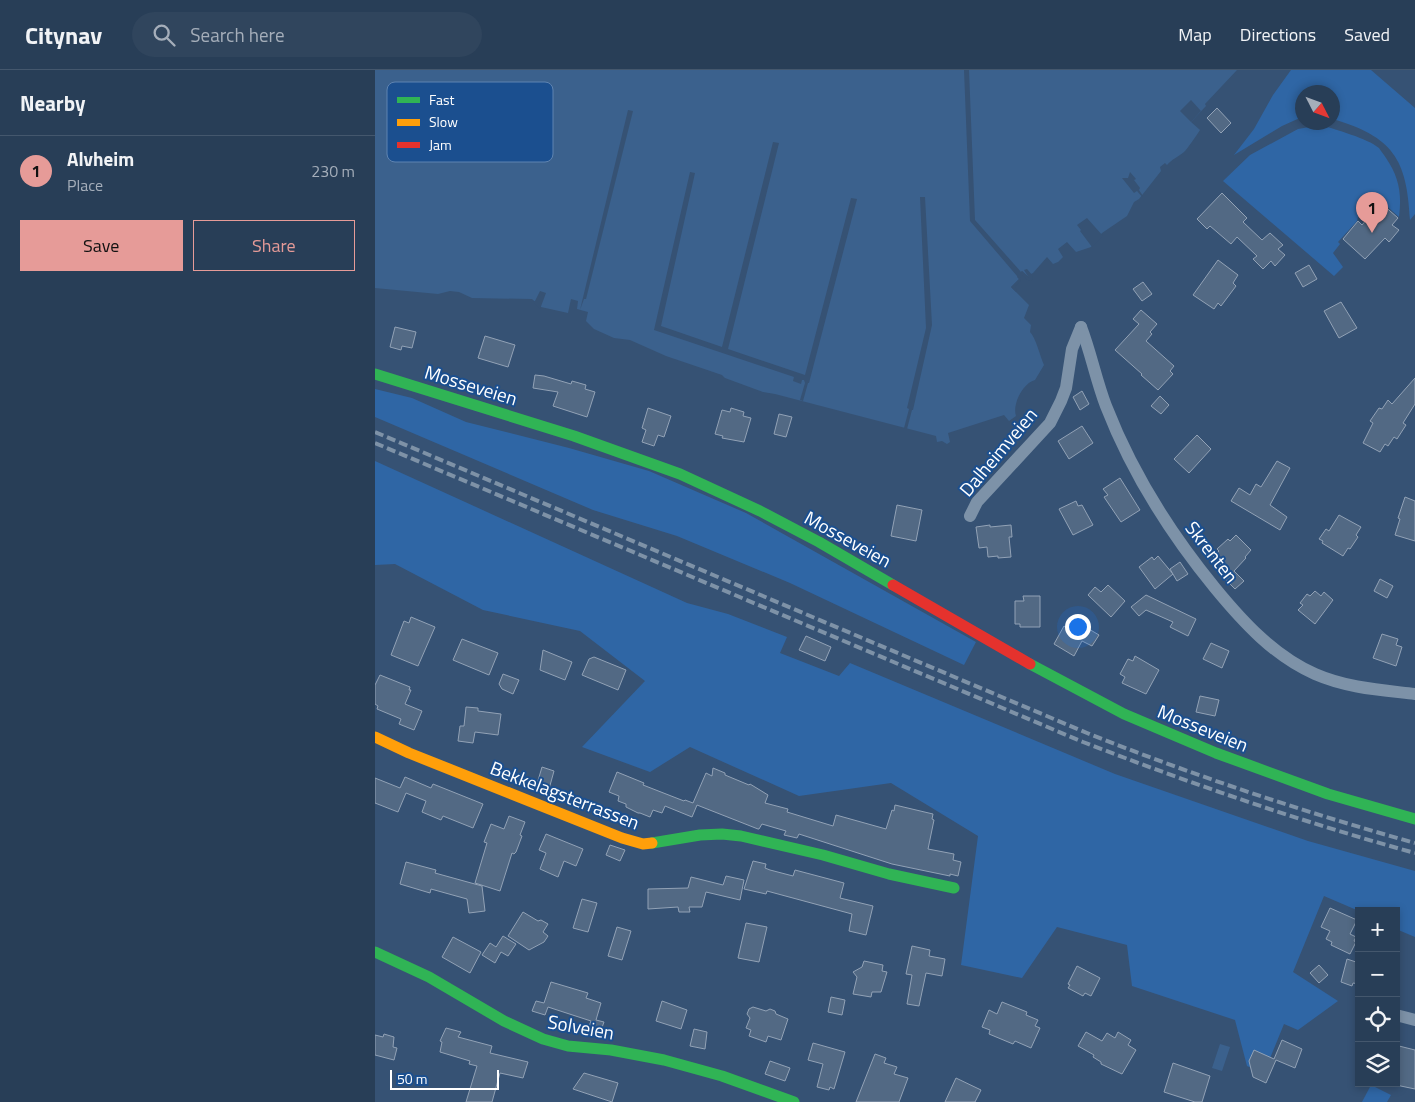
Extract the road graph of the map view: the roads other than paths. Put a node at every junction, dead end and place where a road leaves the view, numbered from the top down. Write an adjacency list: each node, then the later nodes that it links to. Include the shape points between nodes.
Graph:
1 (1081, 327): 3 (street, Dalheimveien, via 1072,349 1066,388 1050,423 977,502); 4 (street, Skrenten, via 1106,407 1142,483 1174,535 1239,617 1265,642 1314,674 1346,685)
2 (375, 374): 6 (main road, Mosseveien, via 574,436 680,474 760,510 1123,714 1216,753)
3 (970, 516)
4 (1415, 694)
5 (375, 737): 9 (main road, Bekkelagsterrassen, via 643,844 700,835 741,836)
6 (1285, 777): 7 (main road, Mosseveien); 8 (main road, Mosseveien, via 1328,794)
7 (1321, 780)
8 (1415, 819)
9 (954, 888)
10 (375, 952): 13 (main road, Solveien, via 429,977 504,1021 543,1039 590,1050 611,1050 664,1060 722,1076)
11 (1400, 1016): 12 (street)
12 (1415, 1020)
13 (793, 1102)

